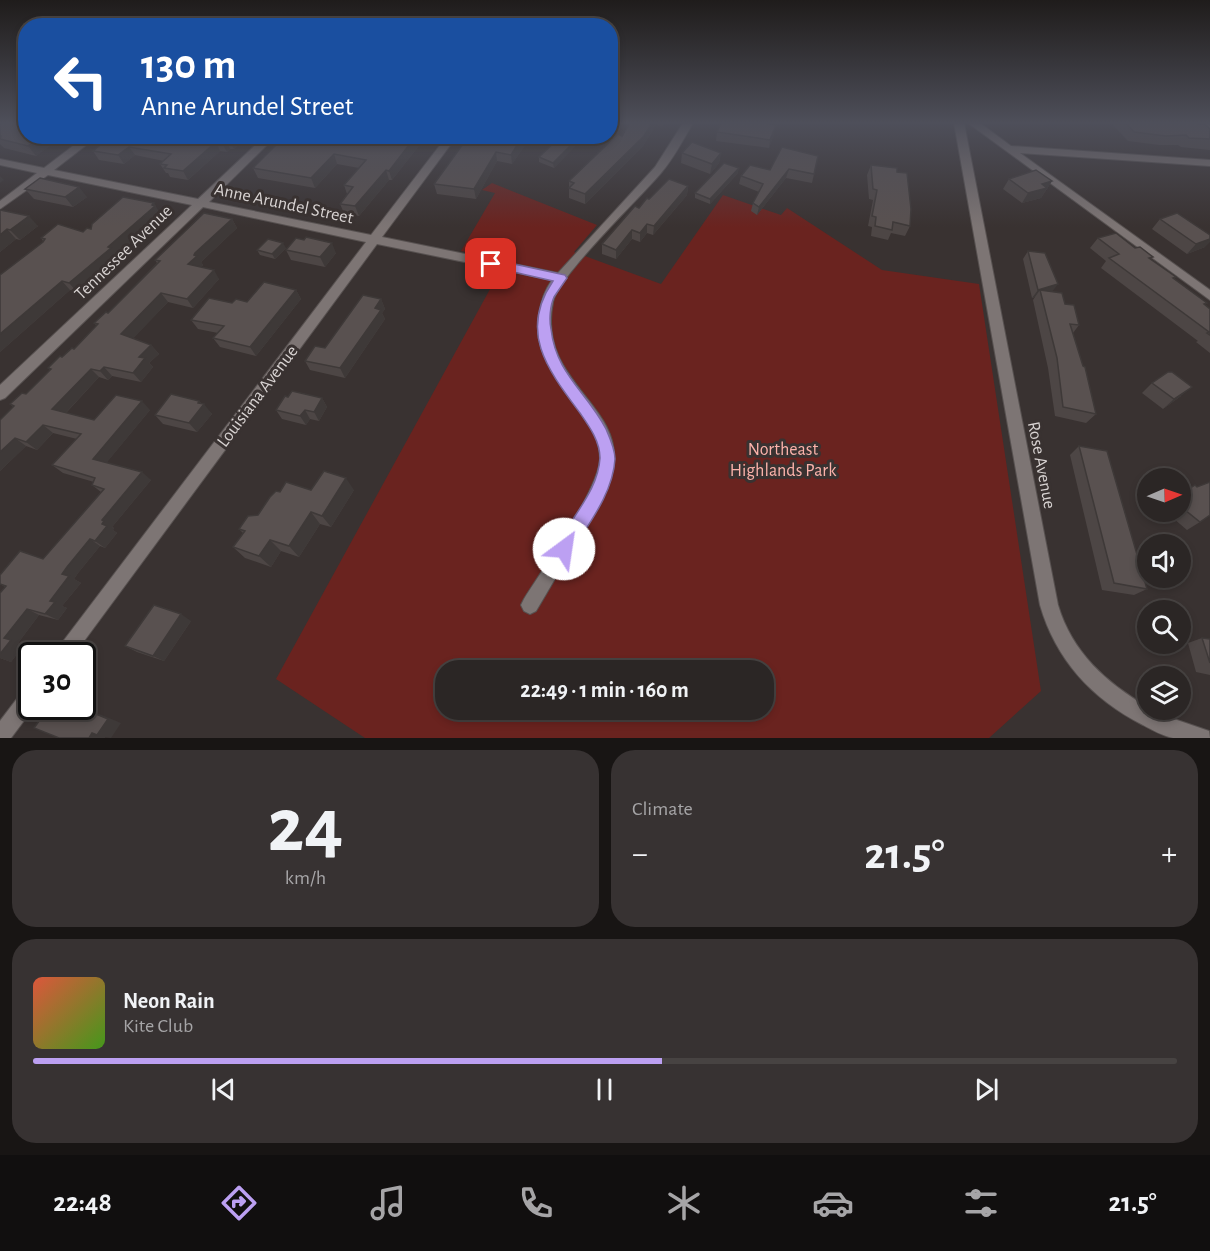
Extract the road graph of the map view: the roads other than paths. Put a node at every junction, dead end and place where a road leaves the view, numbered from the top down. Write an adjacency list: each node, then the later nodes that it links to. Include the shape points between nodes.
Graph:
1 (64, 157): 10 (street)
2 (249, 157): 11 (street, Tennessee Avenue)
3 (436, 157): 13 (street, Louisiana Avenue)
4 (666, 157): 14 (street)
5 (965, 157): 21 (street, Rose Avenue, via 1049,605 1060,636 1108,692 1161,726)
6 (1020, 157): 15 (street)
7 (1122, 157): 9 (street)
8 (0, 162): 10 (street, Anne Arundel Street)
9 (1210, 164)
10 (45, 172): 11 (street, Anne Arundel Street); 12 (street)
11 (200, 204): 13 (street, Anne Arundel Street); 16 (street, Tennessee Avenue)
12 (0, 206)
13 (375, 240): 14 (street, Anne Arundel Street); 18 (street, Louisiana Avenue)
14 (561, 278): 17 (street, via 547,298 543,321 546,348 554,367 595,422 604,440 607,464 599,490)
15 (1210, 296)
16 (0, 394)
17 (530, 605)
18 (72, 642)
19 (18, 713): 20 (street)
20 (0, 737)
21 (1202, 738)

